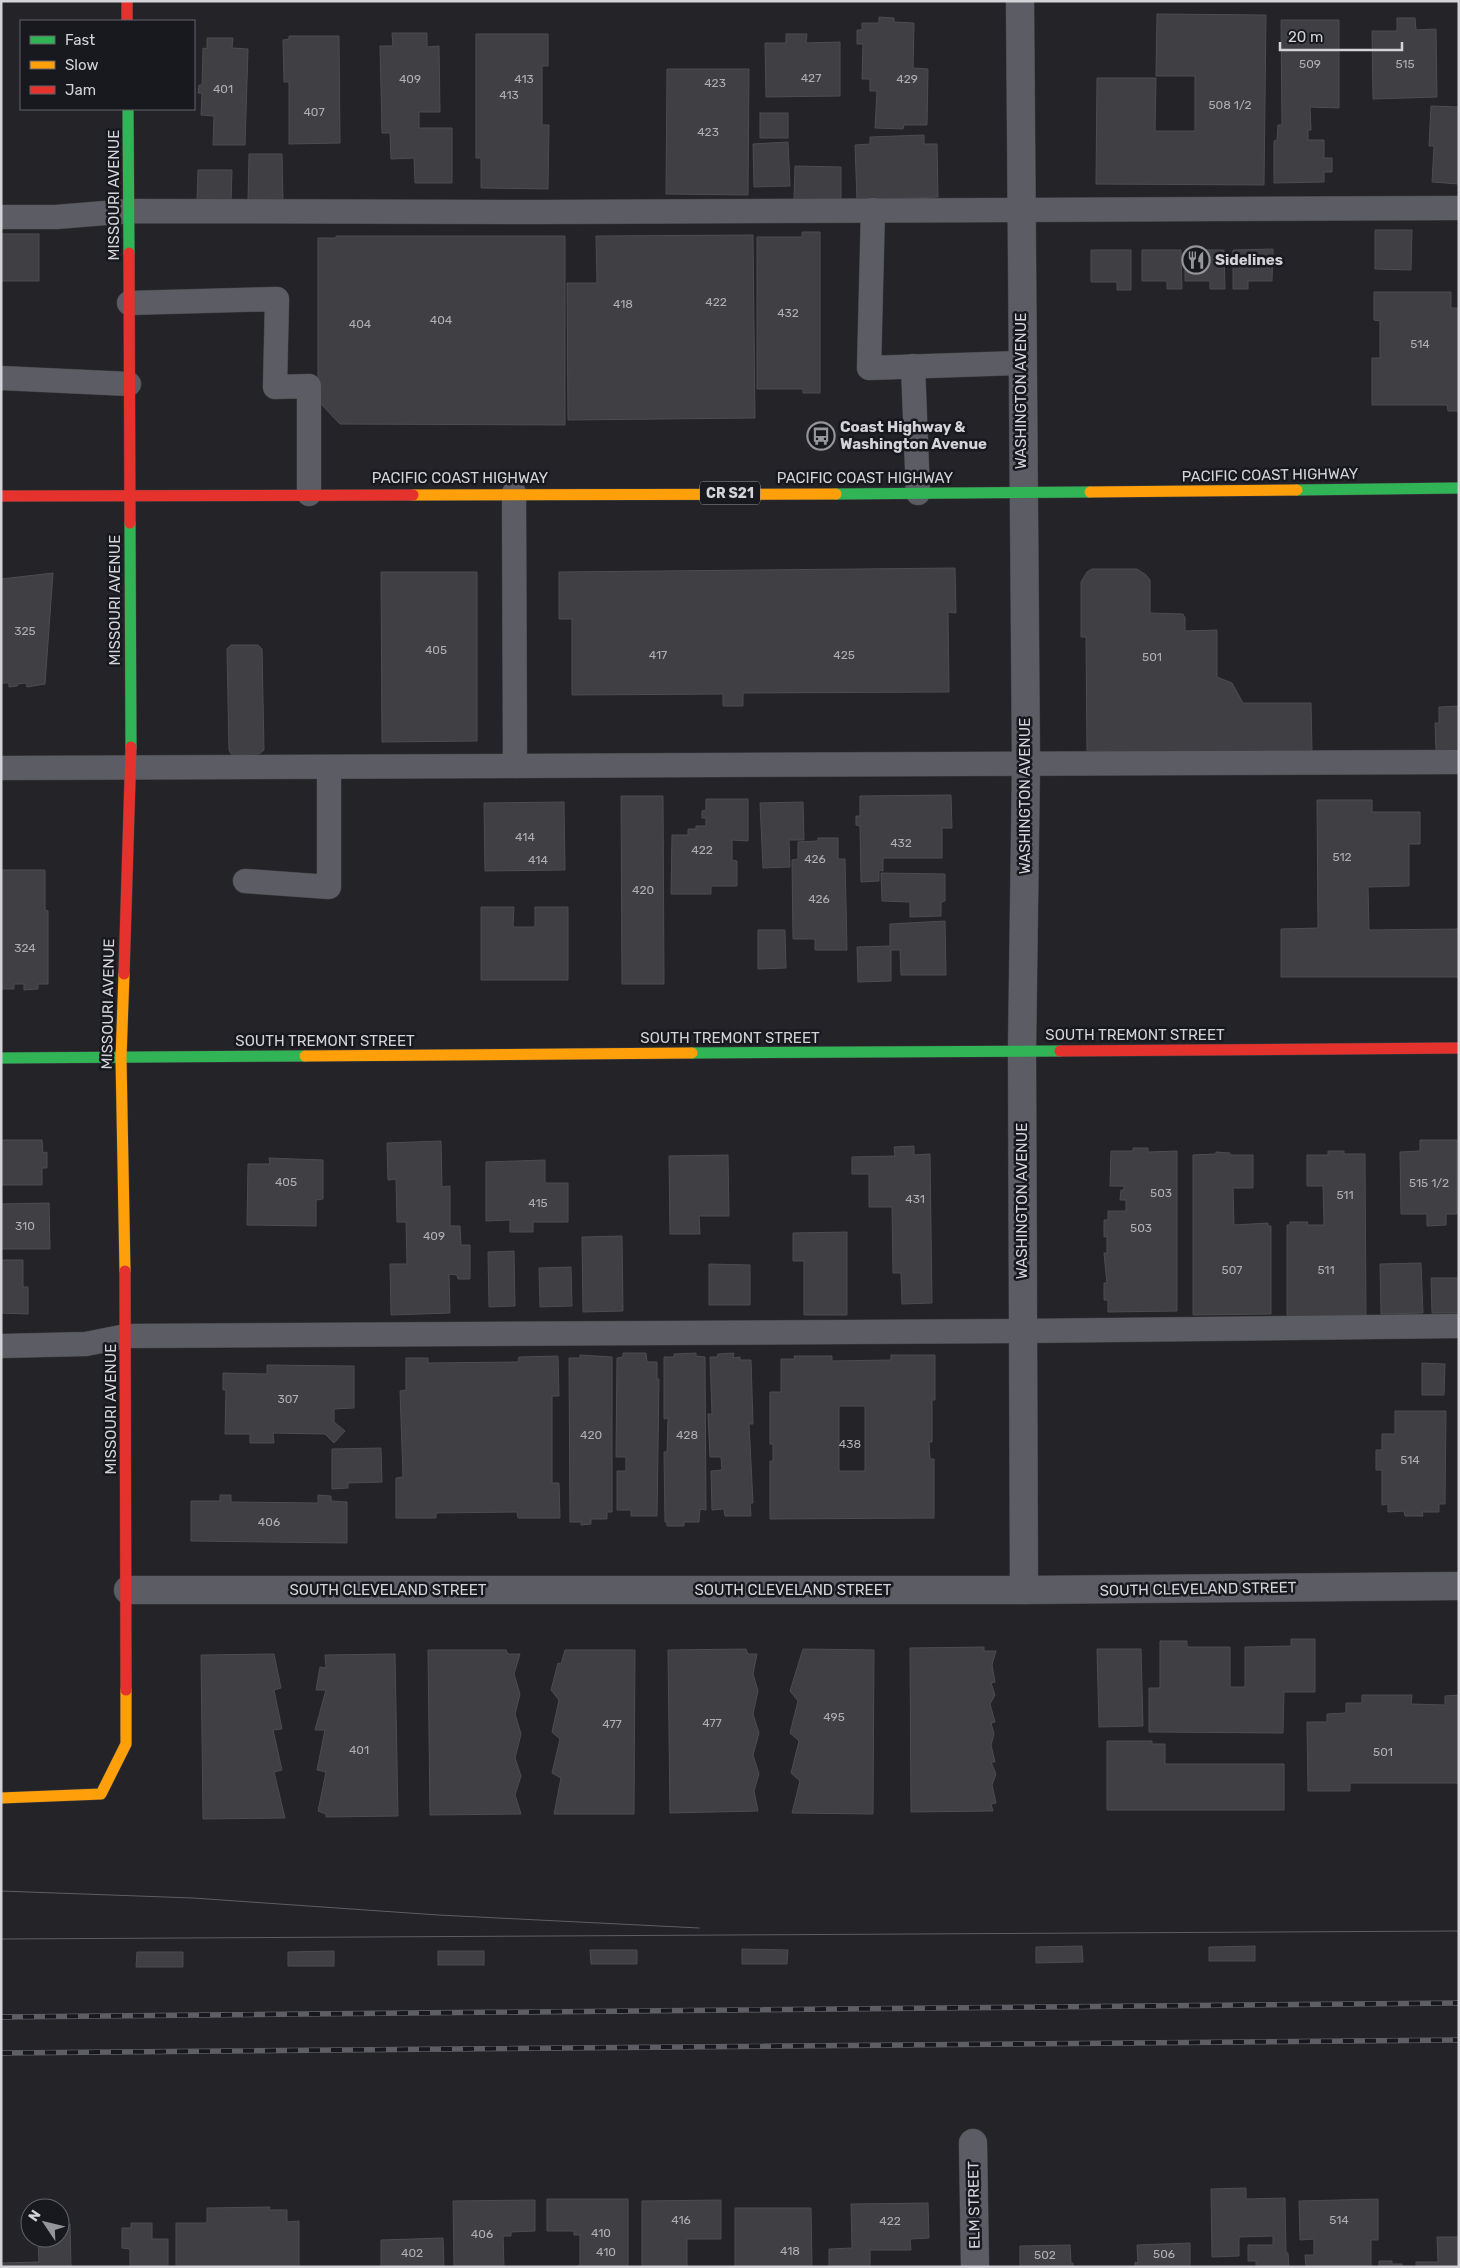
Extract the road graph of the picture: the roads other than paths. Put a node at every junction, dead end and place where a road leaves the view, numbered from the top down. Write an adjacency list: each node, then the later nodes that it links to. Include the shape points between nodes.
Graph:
1 (127, 1): 3 (street)
2 (1020, 1): 6 (street, WASHINGTON AVENUE)
3 (127, 20)
4 (128, 110): 8 (street, MISSOURI AVENUE)
5 (1459, 208): 6 (lane)
6 (1020, 209): 7 (lane); 11 (street, WASHINGTON AVENUE)
7 (873, 210): 8 (lane); 12 (lane, via 869,368)
8 (130, 212): 9 (lane); 10 (street, MISSOURI AVENUE)
9 (1, 217)
10 (129, 304): 14 (street, MISSOURI AVENUE); 20 (lane, via 277,299 275,387 309,386)
11 (1021, 363): 12 (lane); 18 (street, WASHINGTON AVENUE)
12 (913, 366): 17 (lane)
13 (1, 378): 14 (lane)
14 (129, 384): 19 (street, MISSOURI AVENUE)
15 (1459, 488): 18 (street, PACIFIC COAST HIGHWAY / CR S21)
16 (514, 493): 17 (street, PACIFIC COAST HIGHWAY / CR S21); 20 (street, PACIFIC COAST HIGHWAY / CR S21); 24 (lane)
17 (918, 493): 18 (street, PACIFIC COAST HIGHWAY / CR S21)
18 (1022, 493): 23 (street, WASHINGTON AVENUE)
19 (129, 494): 20 (street, PACIFIC COAST HIGHWAY / CR S21); 21 (street, PACIFIC COAST HIGHWAY / CR S21); 25 (street, MISSOURI AVENUE)
20 (309, 494)
21 (1, 496)
22 (1459, 762): 23 (lane)
23 (1026, 765): 24 (lane); 30 (street, WASHINGTON AVENUE)
24 (515, 766): 26 (lane)
25 (130, 767): 26 (lane); 27 (lane); 32 (street, MISSOURI AVENUE)
26 (329, 767): 28 (lane, via 329,887)
27 (1, 768)
28 (245, 881)
29 (1459, 1048): 30 (street, SOUTH TREMONT STREET)
30 (1022, 1050): 32 (street, SOUTH TREMONT STREET); 34 (street, WASHINGTON AVENUE)
31 (1, 1058): 32 (street, SOUTH TREMONT STREET)
32 (121, 1058): 35 (street, MISSOURI AVENUE)
33 (1459, 1326): 34 (lane)
34 (1022, 1331): 35 (lane); 39 (street, WASHINGTON AVENUE)
35 (126, 1336): 36 (lane, via 86,1344); 38 (street, MISSOURI AVENUE)
36 (1, 1346)
37 (1459, 1586): 39 (street, SOUTH CLEVELAND STREET)
38 (128, 1590): 39 (street, SOUTH CLEVELAND STREET); 40 (street, MISSOURI AVENUE, via 126,1744 101,1794)
39 (1024, 1590)
40 (1, 1798)
41 (973, 2144): 42 (street, ELM STREET)
42 (976, 2267)

